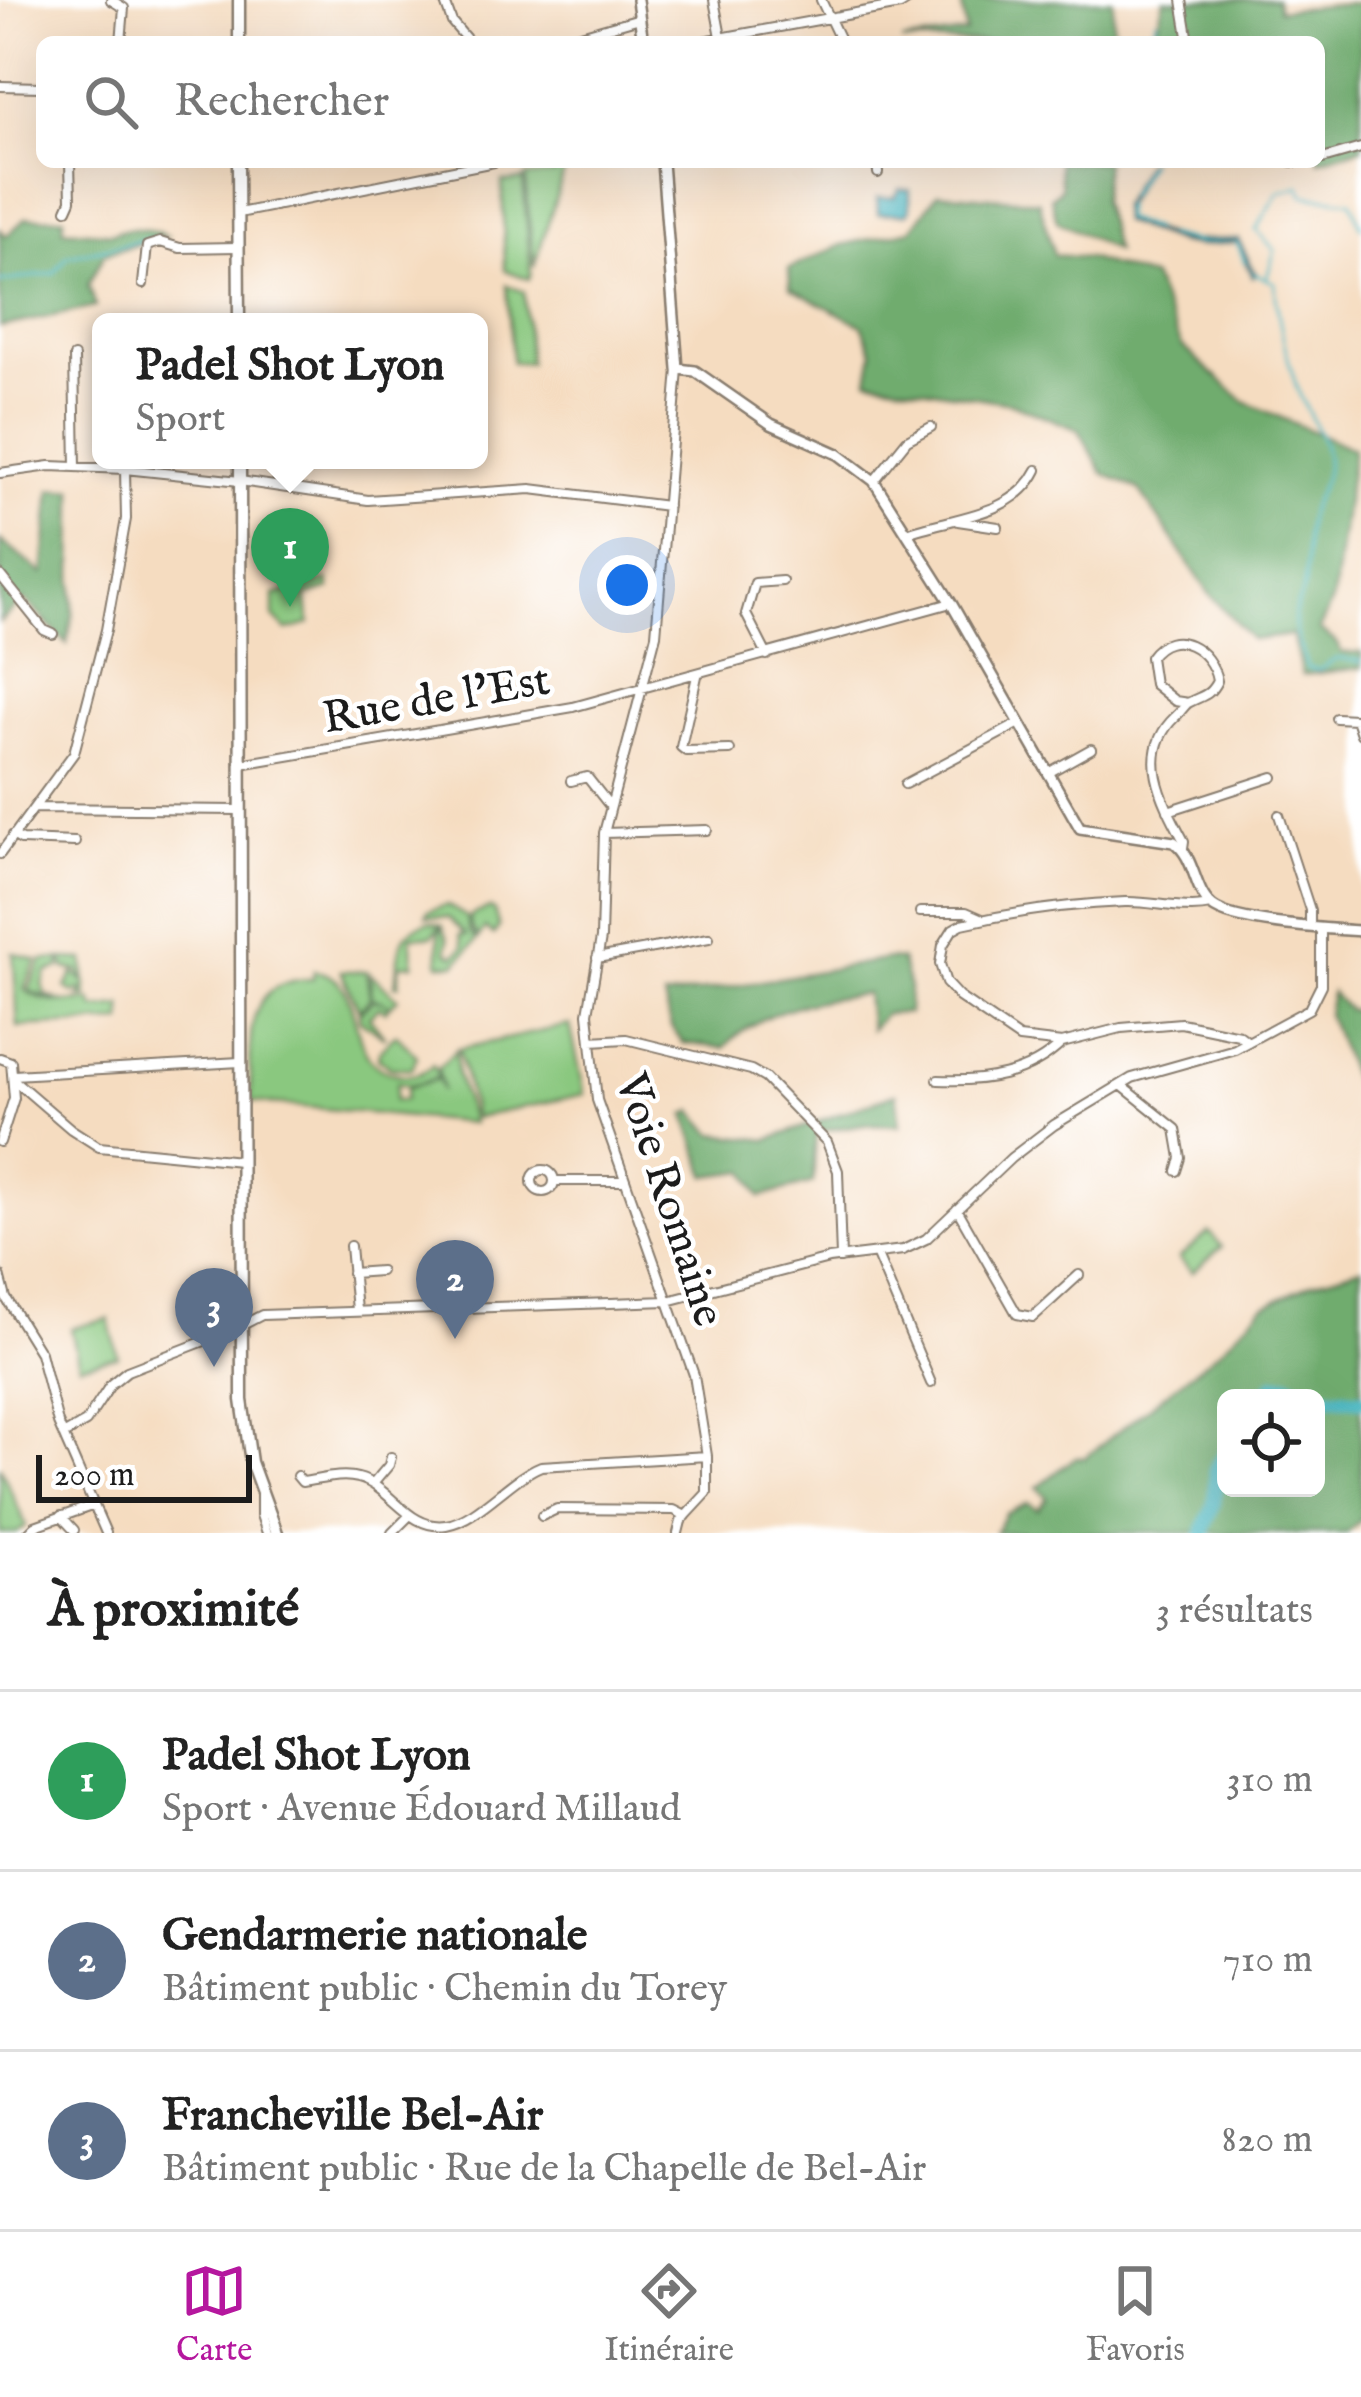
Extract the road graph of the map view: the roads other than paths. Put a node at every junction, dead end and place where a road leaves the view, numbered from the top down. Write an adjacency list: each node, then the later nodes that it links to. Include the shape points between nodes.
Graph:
1 (111, 0): 9 (street)
2 (239, 0): 13 (main road)
3 (444, 0): 14 (street)
4 (637, 0): 11 (street)
5 (714, 0): 17 (street)
6 (821, 0): 10 (street)
7 (908, 0): 10 (street)
8 (1182, 0): 20 (street)
9 (124, 4): 12 (street)
10 (828, 17): 18 (street); 19 (street)
11 (640, 18): 15 (street); 16 (street)
12 (121, 36)
13 (239, 36)
14 (464, 36)
15 (577, 36)
16 (643, 36)
17 (721, 36)
18 (731, 36)
19 (838, 36)
20 (1188, 36)
21 (0, 86): 22 (street)
22 (36, 87)
23 (1361, 148): 24 (street)
24 (1325, 158)
25 (70, 168): 29 (street)
26 (238, 168): 30 (main road)
27 (464, 168): 30 (street)
28 (662, 168): 35 (street, Voie Romaine)
29 (67, 209)
30 (237, 213): 31 (main road)
31 (237, 247): 32 (street, via 147,246); 33 (main road)
32 (143, 284)
33 (239, 313)
34 (74, 357): 37 (street)
35 (678, 369): 44 (street, via 694,371); 45 (street, Voie Romaine)
36 (931, 427): 44 (street, via 907,440)
37 (73, 467): 38 (street); 42 (street)
38 (92, 468)
39 (125, 469): 43 (street); 68 (street, via 126,519 74,753)
40 (240, 469): 43 (main road)
41 (1037, 470): 46 (street, via 1022,494)
42 (0, 473)
43 (240, 481): 45 (street, via 368,500 531,489); 62 (main road)
44 (874, 481): 48 (street)
45 (668, 506): 55 (street, Voie Romaine, via 656,635)
46 (955, 521): 47 (street); 48 (street)
47 (998, 527)
48 (907, 533): 51 (street)
49 (0, 575): 52 (street)
50 (782, 581): 53 (street, via 755,583 746,614)
51 (951, 603): 53 (street, Rue de l'Est); 58 (street)
52 (53, 634)
53 (767, 655): 54 (street, Rue de l'Est)
54 (697, 676): 55 (street, Rue de l'Est); 61 (street, via 681,747)
55 (641, 688): 62 (street, Rue de l'Est, via 573,707); 67 (street, Voie Romaine)
56 (1189, 703): 56 (street, via 1211,693 1215,670 1194,645 1168,643 1150,657 1154,684); 70 (street, via 1154,753)
57 (1336, 718): 59 (street, via 1356,719)
58 (1018, 724): 63 (street); 66 (street)
59 (1361, 734)
60 (1091, 749): 63 (street)
61 (730, 750)
62 (239, 764): 69 (main road)
63 (1046, 774): 76 (street, via 1080,828 1158,837)
64 (1273, 777): 70 (street)
65 (571, 781): 67 (street, via 587,777)
66 (905, 784)
67 (610, 807): 73 (street, Voie Romaine)
68 (34, 808): 69 (street); 74 (street)
69 (239, 810): 89 (main road)
70 (1168, 811): 76 (street)
71 (1279, 815): 81 (street)
72 (707, 830): 73 (street)
73 (604, 833): 84 (street, Voie Romaine)
74 (14, 835): 75 (street); 77 (street)
75 (75, 842)
76 (1183, 848): 78 (street)
77 (0, 854)
78 (1211, 905): 80 (street, via 1099,904); 81 (street)
79 (920, 912): 80 (street)
80 (982, 920): 87 (street, via 946,937 946,983 1019,1037)
81 (1316, 927): 82 (street); 86 (street, via 1321,985 1309,1009)
82 (1361, 931)
83 (709, 938): 84 (street)
84 (597, 958): 85 (street, Voie Romaine)
85 (591, 1041): 97 (street, Voie Romaine, via 597,1100); 101 (street, via 626,1039 765,1078 826,1142 838,1171)
86 (1248, 1042): 87 (street, via 1199,1025 1159,1024); 92 (street)
87 (1062, 1043): 91 (street, via 1006,1075)
88 (0, 1058): 90 (street, via 11,1062)
89 (240, 1062): 90 (street); 94 (main road)
90 (14, 1077): 93 (street); 94 (street, via 99,1147)
91 (938, 1080)
92 (1121, 1085): 95 (street, via 1176,1129); 98 (street, via 1054,1125)
93 (0, 1142)
94 (240, 1161): 108 (main road)
95 (1178, 1171)
96 (554, 1181): 97 (street)
97 (622, 1181): 106 (street, Voie Romaine)
98 (957, 1209): 100 (street, via 926,1239); 105 (street, via 1024,1318)
99 (350, 1246): 103 (street)
100 (877, 1253): 101 (street); 109 (street)
101 (841, 1258): 106 (street)
102 (380, 1271): 103 (street)
103 (352, 1273): 107 (street)
104 (0, 1275): 110 (street, via 40,1352)
105 (1079, 1275)
106 (668, 1300): 107 (street); 111 (street, Voie Romaine, via 694,1375)
107 (356, 1311): 108 (street, via 262,1315)
108 (241, 1325): 110 (street, via 127,1371 86,1421); 115 (main road, via 245,1430)
109 (931, 1383)
110 (63, 1435): 116 (street)
111 (707, 1456): 120 (street, Voie Romaine, via 707,1492); 121 (street, via 541,1466 463,1520)
112 (391, 1457): 114 (street)
113 (297, 1476): 114 (street)
114 (373, 1484): 117 (street)
115 (261, 1491): 125 (street); 126 (main road)
116 (94, 1504): 118 (street); 124 (street)
117 (410, 1515): 121 (street); 127 (street)
118 (62, 1516): 122 (street); 123 (street)
119 (542, 1516): 120 (street, via 557,1509)
120 (686, 1516): 128 (street, Voie Romaine)
121 (432, 1529)
122 (74, 1530)
123 (28, 1533)
124 (106, 1533)
125 (267, 1533)
126 (277, 1533)
127 (392, 1533)
128 (678, 1533)

